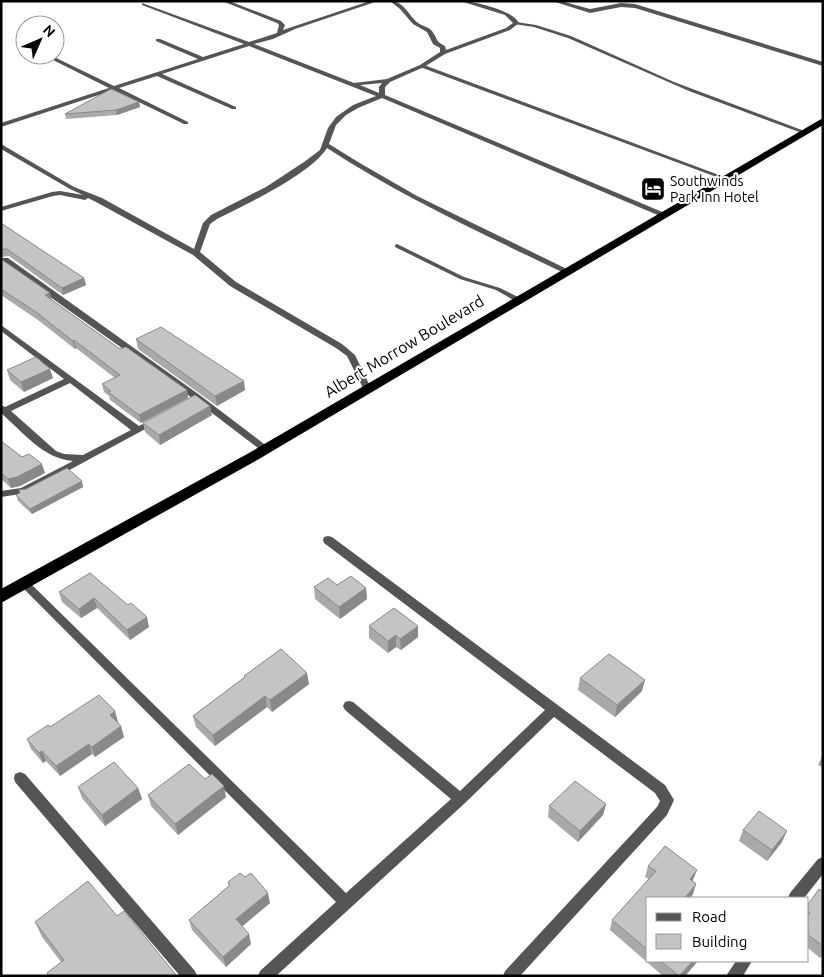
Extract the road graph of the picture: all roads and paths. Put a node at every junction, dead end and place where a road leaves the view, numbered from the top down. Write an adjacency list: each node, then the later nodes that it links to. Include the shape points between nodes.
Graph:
1 (224, 1): 8 (street, via 279,22 282,25)
2 (376, 1): 8 (street)
3 (392, 1): 11 (street, via 415,23 429,31)
4 (462, 1): 7 (street, via 507,14)
5 (554, 1): 14 (street, via 590,11 621,5 635,6)
6 (144, 4): 10 (street)
7 (516, 23): 11 (street); 25 (lane, via 598,48 654,75)
8 (280, 33): 10 (street)
9 (158, 40): 12 (street)
10 (249, 44): 12 (street); 18 (street)
11 (444, 53): 15 (street)
12 (203, 59): 16 (street)
13 (65, 64): 19 (street)
14 (823, 64)
15 (422, 66): 17 (street); 28 (lane)
16 (157, 74): 19 (street); 21 (street)
17 (388, 81): 18 (street); 20 (street, via 382,87)
18 (352, 84): 20 (street)
19 (114, 88): 23 (street); 24 (street)
20 (382, 96): 27 (street, via 359,104 334,124); 31 (street)
21 (234, 108)
22 (823, 121): 25 (highway, Albert Morrow Boulevard)
23 (186, 123)
24 (1, 124)
25 (804, 132): 28 (highway, Albert Morrow Boulevard)
26 (1, 146): 29 (street)
27 (327, 146): 33 (street, via 279,184 214,217 207,223); 35 (street, via 424,203)
28 (724, 178): 31 (highway, Albert Morrow Boulevard)
29 (99, 200): 30 (street, via 60,193); 33 (street)
30 (1, 209)
31 (663, 214): 35 (highway, Albert Morrow Boulevard)
32 (397, 246): 36 (lane, via 462,278)
33 (196, 253): 39 (street, via 233,284 351,355)
34 (1, 260): 43 (street)
35 (566, 271): 36 (highway, Albert Morrow Boulevard)
36 (518, 299): 39 (highway, Albert Morrow Boulevard)
37 (1, 327): 38 (street)
38 (69, 380): 40 (street); 42 (street)
39 (367, 388): 43 (highway, Albert Morrow Boulevard)
40 (2, 410): 44 (street, via 53,454)
41 (164, 416): 42 (street)
42 (138, 430): 44 (street)
43 (266, 449): 47 (highway, Albert Morrow Boulevard)
44 (84, 458): 45 (street, via 23,491)
45 (1, 494)
46 (328, 540): 50 (street)
47 (25, 585): 48 (highway, Albert Morrow Boulevard); 55 (street)
48 (1, 597)
49 (348, 706): 52 (street)
50 (554, 709): 52 (street); 59 (street, via 660,789 668,800 662,811)
51 (20, 778): 57 (street)
52 (460, 798): 55 (street)
53 (823, 863): 54 (street)
54 (796, 897)
55 (346, 903): 58 (street)
56 (744, 962): 60 (street)
57 (190, 976)
58 (264, 976)
59 (510, 976)
60 (733, 976)

